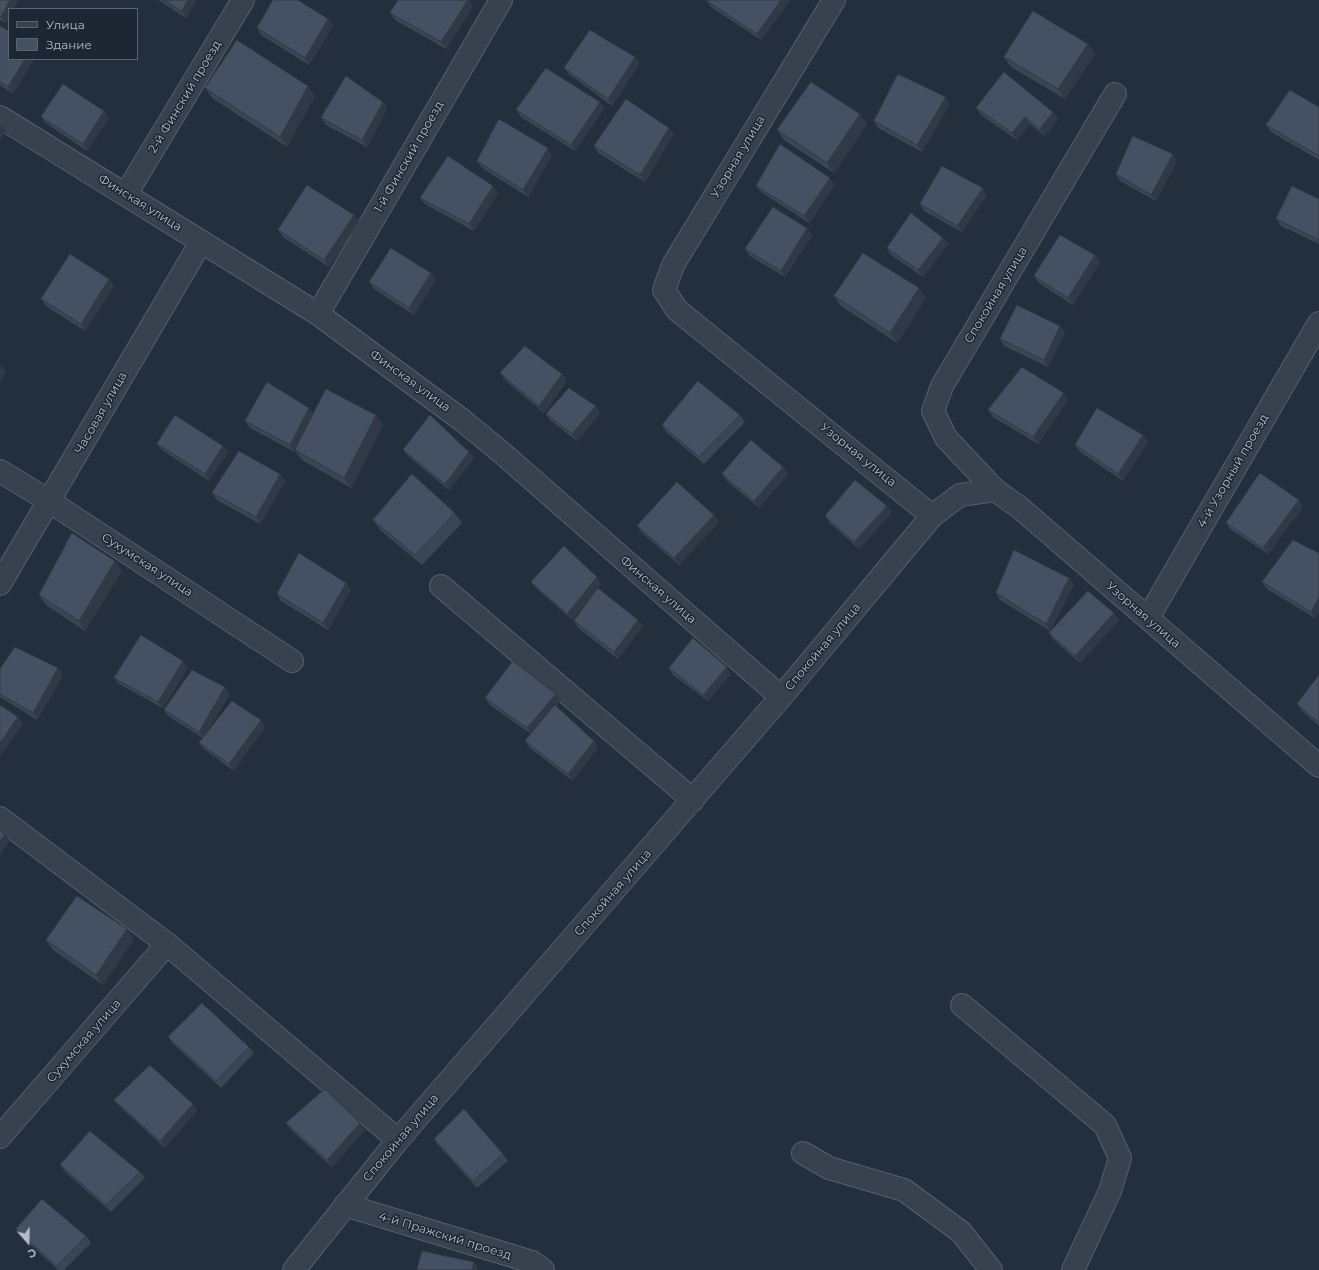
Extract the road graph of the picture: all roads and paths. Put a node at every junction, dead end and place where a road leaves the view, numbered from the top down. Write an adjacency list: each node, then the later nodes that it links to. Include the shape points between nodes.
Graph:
1 (243, 0): 6 (street, 2-й Финский проезд)
2 (500, 0): 8 (street, 1-й Финский проезд)
3 (834, 0): 13 (street, Узорная улица, via 673,265 664,290 677,310)
4 (1115, 94): 11 (street, Спокойная улица, via 942,386 933,411 946,438)
5 (0, 118): 6 (street, Финская улица)
6 (126, 194): 7 (street, Финская улица)
7 (201, 242): 8 (street, Финская улица); 12 (street, Часовая улица)
8 (318, 314): 18 (street, Финская улица, via 462,420 502,453)
9 (1319, 323): 16 (street, 4-й Узорный проезд)
10 (0, 471): 12 (street, Сухумская улица)
11 (995, 490): 13 (street, via 960,495); 16 (street, Узорная улица)
12 (49, 500): 14 (street, Часовая улица); 17 (street, Сухумская улица)
13 (932, 516): 18 (street, Спокойная улица)
14 (0, 584)
15 (441, 586): 20 (street)
16 (1148, 618): 19 (street, Узорная улица)
17 (292, 661)
18 (781, 697): 20 (street, Спокойная улица)
19 (1319, 766)
20 (693, 800): 25 (street, Спокойная улица)
21 (0, 818): 22 (street)
22 (167, 944): 24 (street, Сухумская улица); 25 (street)
23 (962, 1005): 31 (street, via 1105,1124 1120,1158 1110,1191)
24 (0, 1137)
25 (398, 1140): 27 (street, Спокойная улица)
26 (803, 1153): 30 (street, via 829,1168 904,1190 961,1232)
27 (345, 1205): 28 (street, Спокойная улица); 29 (street, 4-й Пражский проезд, via 532,1262)
28 (294, 1270)
29 (543, 1270)
30 (991, 1270)
31 (1074, 1270)

